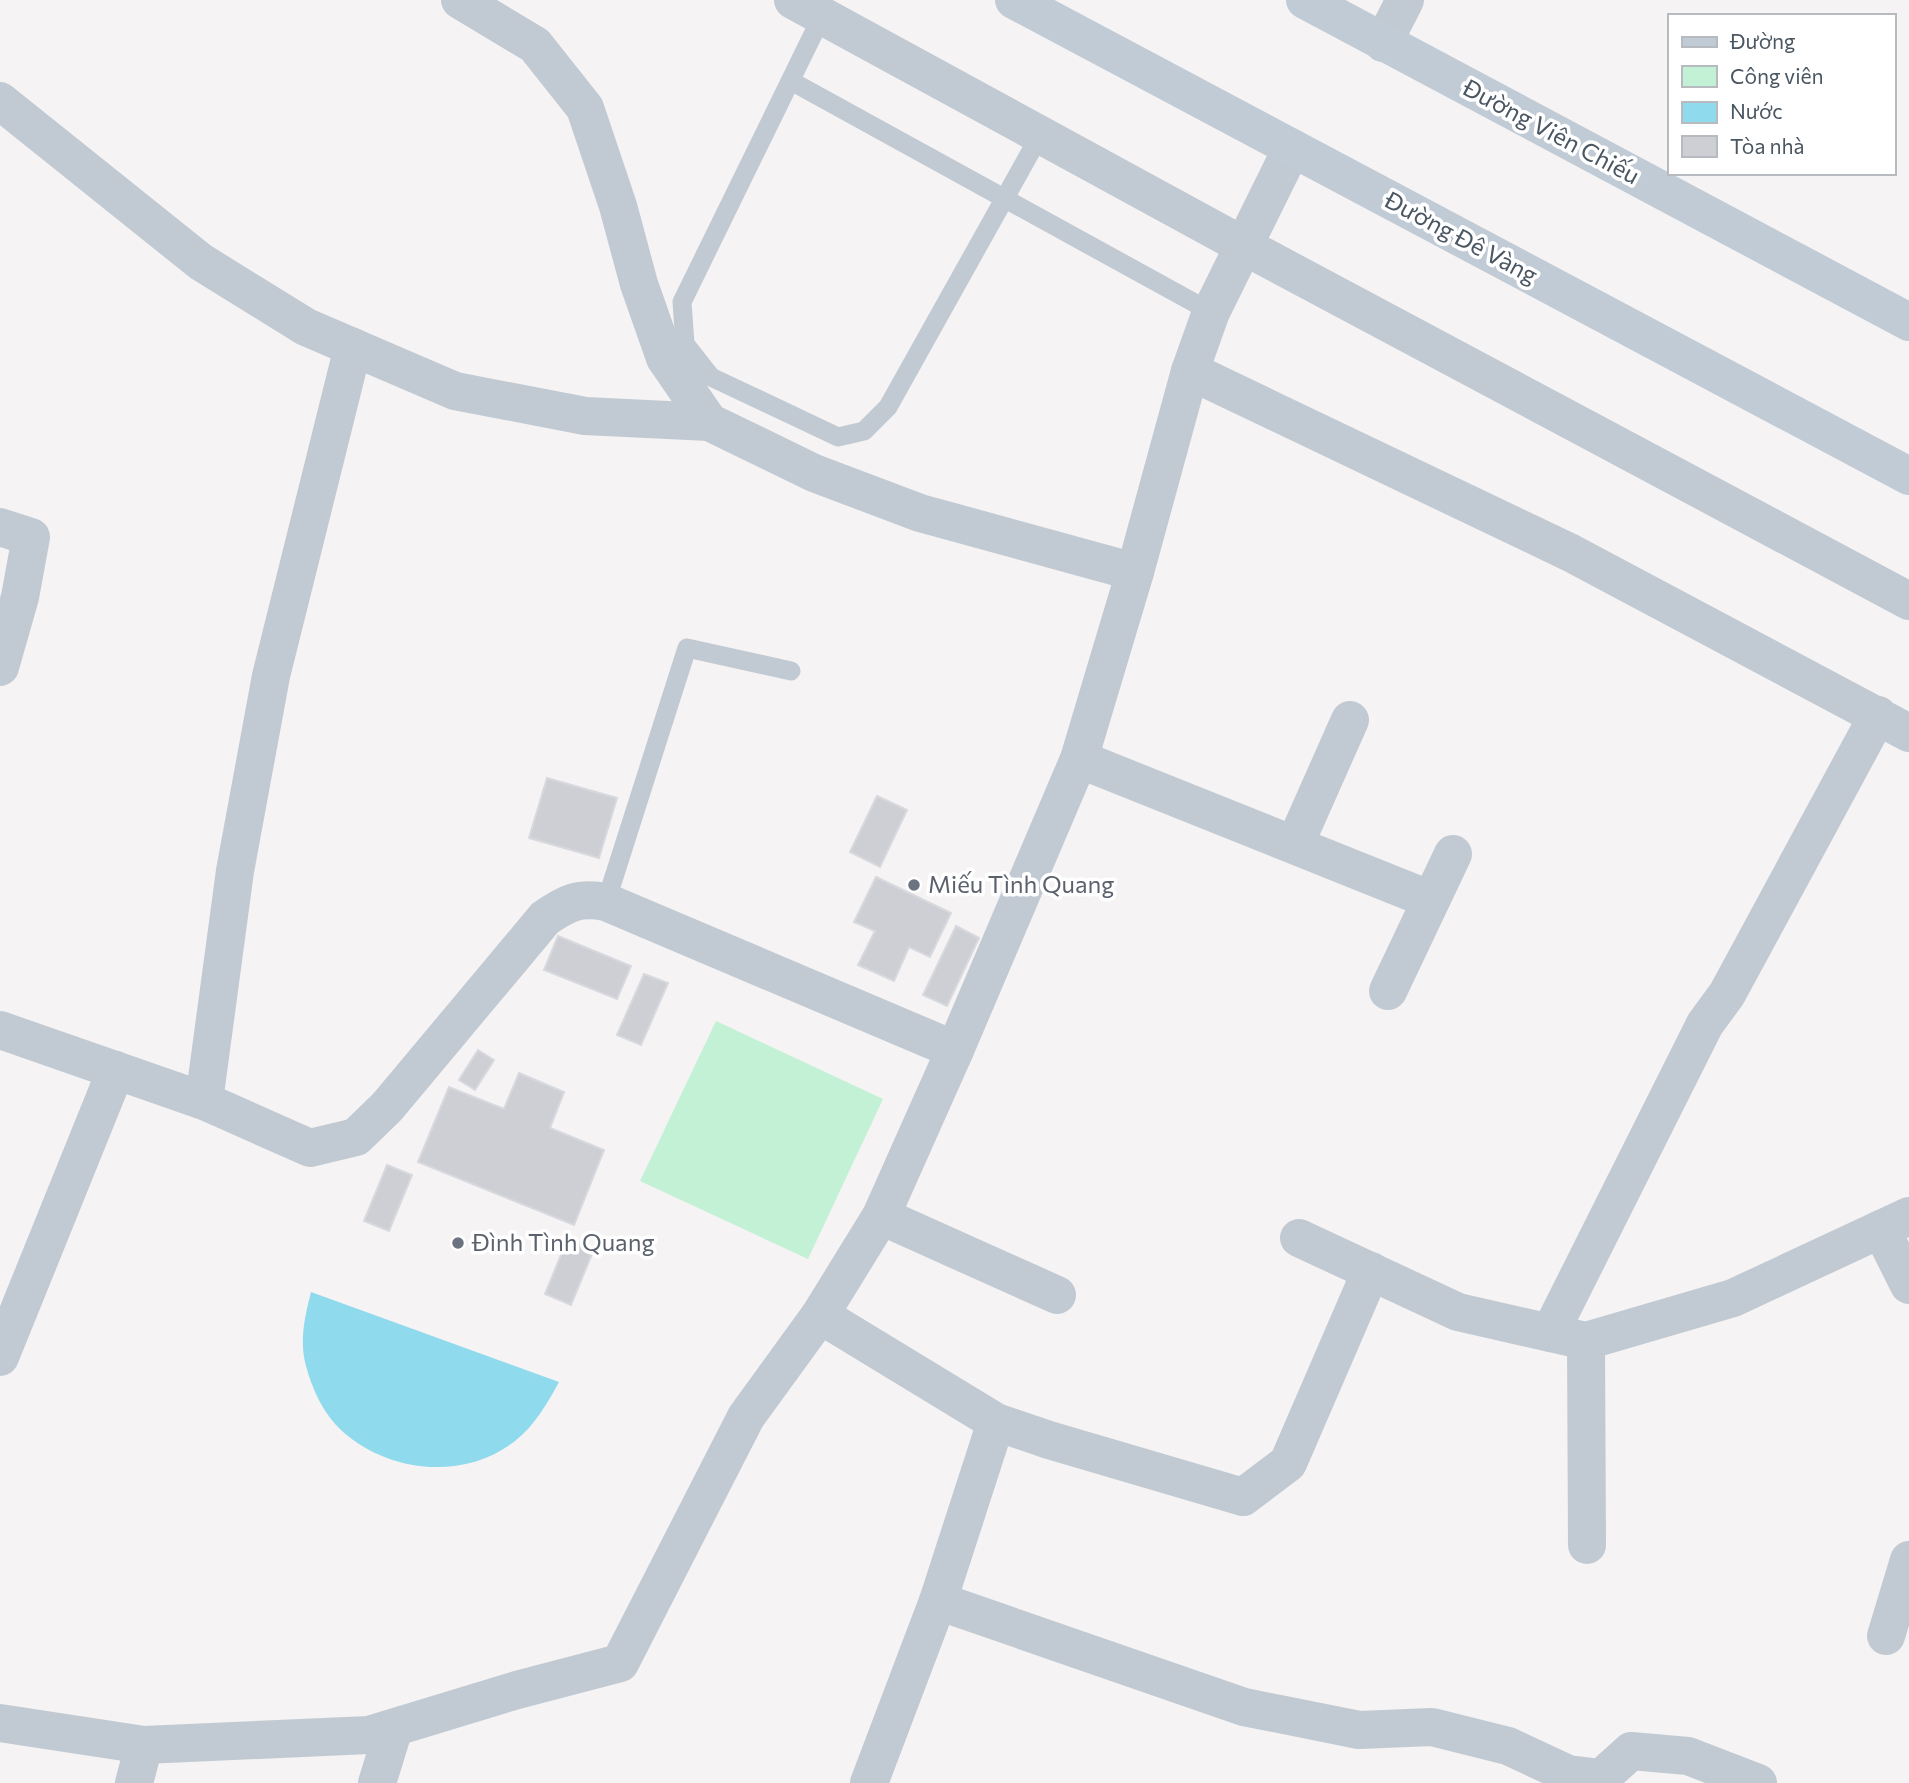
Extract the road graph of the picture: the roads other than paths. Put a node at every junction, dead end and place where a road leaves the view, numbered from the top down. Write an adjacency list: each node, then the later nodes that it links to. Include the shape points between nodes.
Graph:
1 (460, 0): 17 (street, via 535,45 585,108 665,358)
2 (1014, 0): 10 (main road, Đường Đê Vàng)
3 (1305, 0): 6 (main road, Đường Viên Chiếu)
4 (1405, 0): 6 (street)
5 (807, 8): 7 (lane); 9 (street)
6 (1383, 43): 14 (main road, Đường Viên Chiếu)
7 (791, 81): 11 (lane); 11 (lane, via 682,302 685,344 711,377 838,437 864,431 888,407)
8 (0, 101): 15 (street, via 201,262 306,327)
9 (1040, 135): 11 (lane); 12 (street)
10 (1292, 148): 12 (street); 18 (main road, Đường Đê Vàng)
11 (1004, 199): 13 (lane)
12 (1244, 246): 13 (street); 21 (street)
13 (1211, 312): 16 (street)
14 (1909, 322)
15 (353, 347): 17 (street, via 455,391 585,416); 35 (street, via 271,677 235,871)
16 (1190, 371): 20 (street); 25 (street, via 1571,553)
17 (709, 422): 20 (street, via 814,473 920,513)
18 (1909, 476)
19 (0, 527): 22 (street, via 31,537)
20 (1135, 572): 26 (street)
21 (1909, 601)
22 (0, 667)
23 (791, 671): 30 (lane, via 687,648)
24 (1350, 720): 27 (street)
25 (1894, 724): 43 (street, via 1705,1024)
26 (1079, 759): 27 (street); 33 (street)
27 (1295, 844): 29 (street)
28 (1453, 855): 29 (street)
29 (1431, 900): 31 (street)
30 (606, 901): 33 (street); 35 (street, via 586,898 565,904 545,918 387,1107 356,1137 310,1148)
31 (1388, 991)
32 (0, 1030): 34 (street)
33 (955, 1050): 36 (street)
34 (116, 1070): 35 (street); 44 (street)
35 (204, 1101)
36 (881, 1216): 41 (street); 42 (street)
37 (1895, 1223): 40 (street); 43 (street, via 1734,1298)
38 (1298, 1238): 39 (street)
39 (1371, 1271): 43 (street, via 1458,1312); 45 (street, via 1288,1463 1243,1497)
40 (1909, 1285)
41 (1057, 1295)
42 (820, 1315): 45 (street); 51 (street, via 746,1417 620,1663)
43 (1568, 1337): 46 (street)
44 (0, 1357)
45 (996, 1422): 48 (street)
46 (1587, 1545)
47 (1909, 1560): 49 (street)
48 (938, 1601): 55 (street); 56 (street, via 1268,1713 1359,1730 1432,1727 1508,1746 1568,1774 1601,1778 1631,1751 1688,1756)
49 (1886, 1636)
50 (0, 1723): 52 (street)
51 (394, 1728): 52 (street, via 369,1735); 54 (street)
52 (144, 1745): 53 (street)
53 (134, 1783)
54 (377, 1783)
55 (869, 1783)
56 (1758, 1783)

